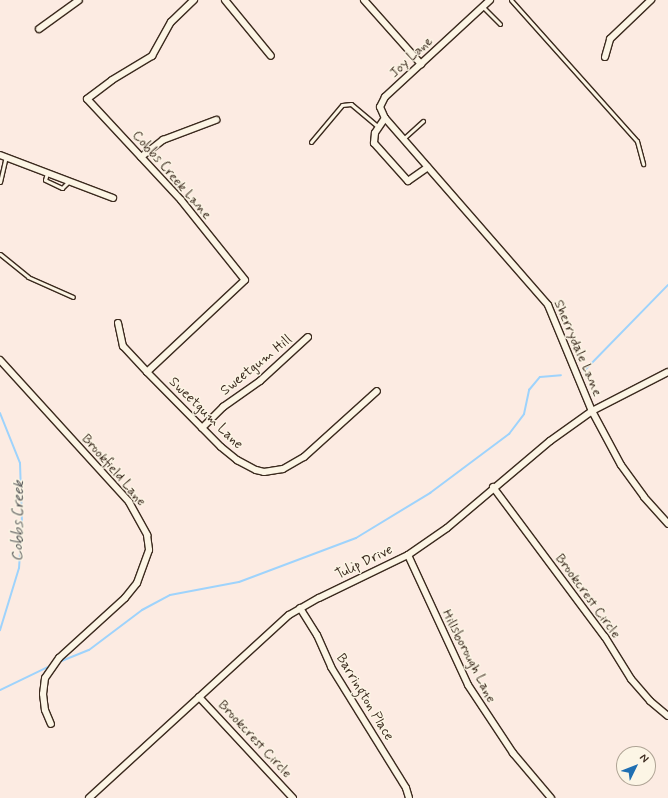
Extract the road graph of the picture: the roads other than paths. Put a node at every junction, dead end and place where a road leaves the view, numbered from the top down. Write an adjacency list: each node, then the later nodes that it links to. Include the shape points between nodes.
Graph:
1 (79, 0): 10 (street)
2 (194, 0): 21 (street, Cobbs Creek Lane, via 171,22 152,56 112,80 87,99)
3 (225, 0): 11 (street)
4 (364, 0): 13 (street)
5 (490, 0): 8 (street, Joy Lane)
6 (510, 0): 22 (lane, via 637,141)
7 (651, 0): 12 (street, via 610,38)
8 (483, 7): 9 (lane); 13 (street, Joy Lane)
9 (500, 24)
10 (39, 29)
11 (271, 56)
12 (605, 56)
13 (421, 64): 14 (street, Joy Lane, via 385,98 380,107)
14 (385, 118): 17 (street); 18 (street)
15 (216, 120): 21 (street, via 163,140)
16 (423, 121): 18 (lane)
17 (378, 127): 19 (lane, via 351,104 342,105); 23 (street, via 374,143 408,181)
18 (403, 138): 23 (street, Sherrydale Lane)
19 (311, 142)
20 (3, 156): 24 (street); 26 (lane)
21 (141, 158): 33 (street, Cobbs Creek Lane, via 181,200 245,280)
22 (643, 164)
23 (428, 167): 36 (street, Sherrydale Lane, via 548,305)
24 (47, 172): 25 (street); 25 (lane, via 46,180 62,188)
25 (69, 180): 27 (street)
26 (0, 182)
27 (114, 198)
28 (0, 254): 29 (lane, via 28,277)
29 (73, 297)
30 (118, 323): 33 (street, Sweetgum Lane, via 123,346)
31 (308, 337): 37 (street, Sweetgum Hill, via 260,381 222,407)
32 (0, 360): 44 (street, Brookfield Lane, via 129,502 141,521 148,542 149,550 137,583 125,598 59,658 45,678 45,710)
33 (147, 372): 37 (street, Sweetgum Lane)
34 (668, 372): 36 (street, Tulip Drive)
35 (377, 390): 37 (street, Sweetgum Lane, via 304,457 283,469 264,472 248,467 221,447)
36 (592, 411): 38 (street, Tulip Drive, via 550,440); 39 (street, Sherrydale Lane, via 629,477)
37 (202, 428)
38 (493, 487): 40 (street, Tulip Drive, via 447,528); 43 (street, Brookcrest Circle, via 632,679 650,701)
39 (668, 524)
40 (408, 555): 41 (street, Tulip Drive); 48 (street, Hillsborough Lane, via 468,685 513,753)
41 (300, 608): 42 (street, Tulip Drive, via 272,629); 47 (street, Barrington Place, via 317,635 331,667 406,788)
42 (199, 697): 45 (street, Tulip Drive); 46 (street, Brookcrest Circle)
43 (668, 716)
44 (51, 724)
45 (89, 798)
46 (293, 798)
47 (409, 798)
48 (551, 798)

